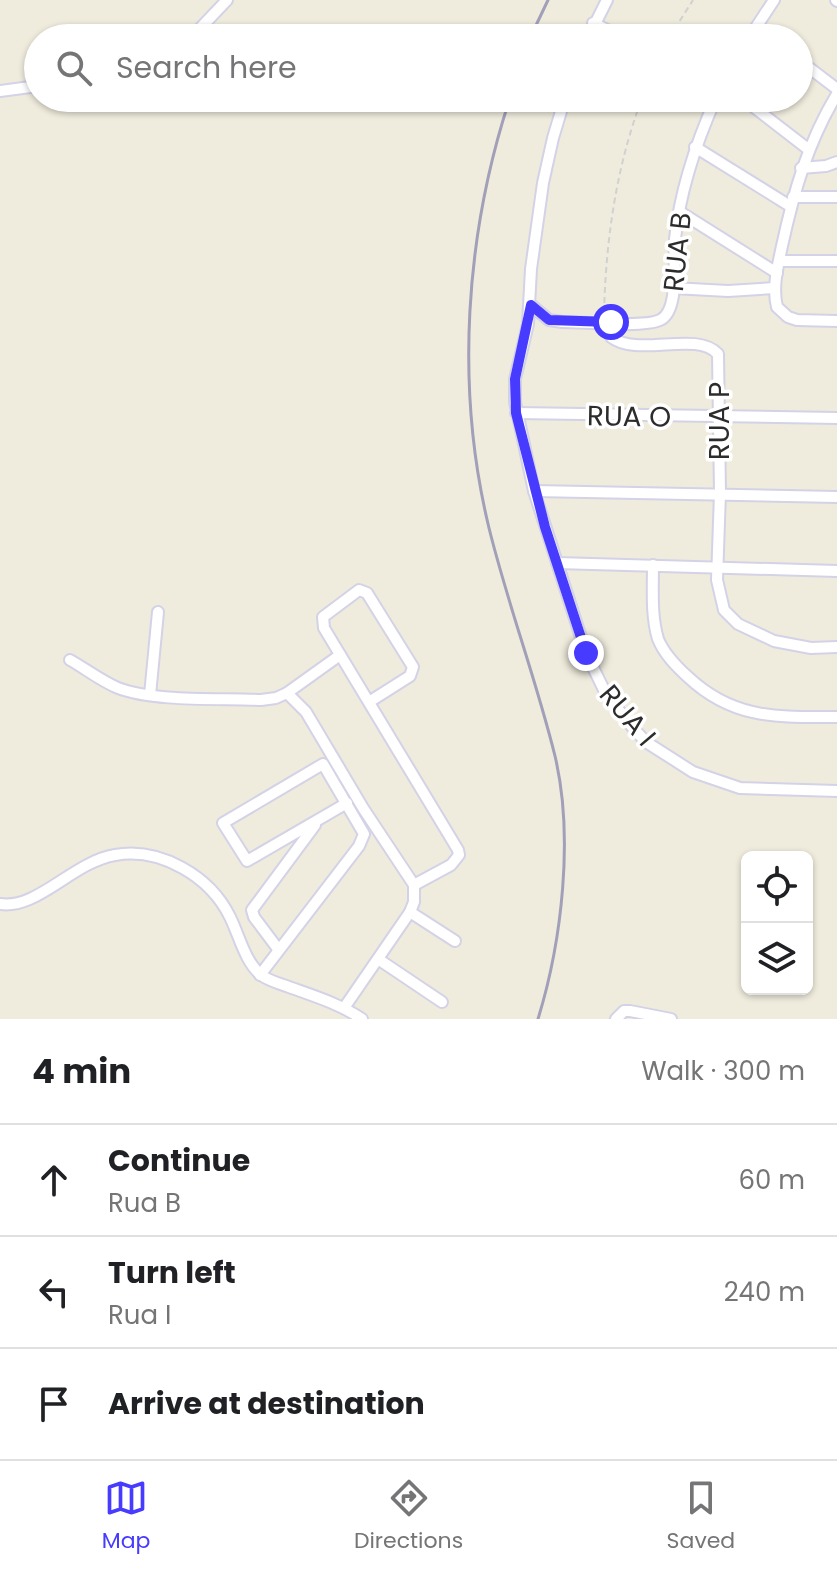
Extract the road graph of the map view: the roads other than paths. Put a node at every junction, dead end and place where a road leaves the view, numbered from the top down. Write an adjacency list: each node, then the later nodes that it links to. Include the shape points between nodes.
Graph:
1 (227, 0): 5 (street)
2 (607, 0): 4 (street)
3 (774, 0): 6 (street)
4 (593, 23)
5 (204, 24)
6 (758, 24)
7 (813, 71): 10 (street)
8 (24, 88): 9 (street)
9 (0, 91)
10 (837, 91): 15 (street)
11 (561, 112): 25 (street, RUA I, via 543,183)
12 (710, 112): 14 (street, RUA B)
13 (760, 112): 15 (street)
14 (695, 147): 19 (street); 20 (street, RUA B)
15 (808, 149): 17 (street)
16 (837, 162): 17 (street)
17 (801, 168): 19 (street)
18 (837, 197): 19 (street)
19 (792, 202): 22 (street)
20 (680, 212): 22 (street); 23 (street, RUA B)
21 (837, 261): 22 (street)
22 (778, 267): 24 (street)
23 (673, 288): 24 (street); 27 (street, RUA B, via 672,307 660,320)
24 (775, 288): 26 (street, via 782,313 797,320)
25 (530, 310): 27 (street, RUA B, via 549,320); 28 (street, RUA I, via 515,379)
26 (837, 321)
27 (607, 322): 29 (street, RUA P, via 617,341 715,349)
28 (516, 413): 29 (street, RUA O); 31 (street, RUA I)
29 (719, 418): 30 (street, RUA O); 32 (street, RUA P)
30 (837, 418)
31 (534, 491): 32 (street); 34 (street, RUA I)
32 (720, 493): 33 (street); 36 (street, RUA P)
33 (837, 497)
34 (557, 563): 35 (street); 46 (street, RUA I, via 595,677 646,742 693,772 740,788)
35 (653, 565): 36 (street); 45 (street, via 659,642 696,685 749,712)
36 (717, 568): 37 (street); 39 (street, RUA P, via 724,610 738,624 774,641)
37 (837, 571)
38 (158, 612): 43 (street)
39 (837, 647)
40 (340, 655): 42 (street); 44 (street); 44 (street, via 323,617 359,590 365,591 414,672)
41 (70, 660): 43 (street, via 119,688)
42 (287, 693): 43 (street, via 261,700); 49 (street, via 306,712)
43 (150, 695)
44 (369, 702): 49 (street, via 458,850 451,865)
45 (837, 717)
46 (837, 791)
47 (347, 803): 48 (street); 48 (street, via 321,765 222,825 247,861); 53 (street, via 363,839)
48 (317, 822): 53 (street, via 252,910)
49 (414, 885): 51 (street)
50 (0, 904): 55 (street, via 25,903 97,860 127,853 154,856 192,874 216,894)
51 (410, 912): 52 (street); 54 (street)
52 (455, 941)
53 (278, 949): 55 (street)
54 (378, 959): 56 (street); 57 (street)
55 (260, 975): 57 (street)
56 (442, 1002)
57 (344, 1008): 58 (street)
58 (362, 1019)
59 (616, 1019): 60 (street, via 624,1011)
60 (671, 1019)

